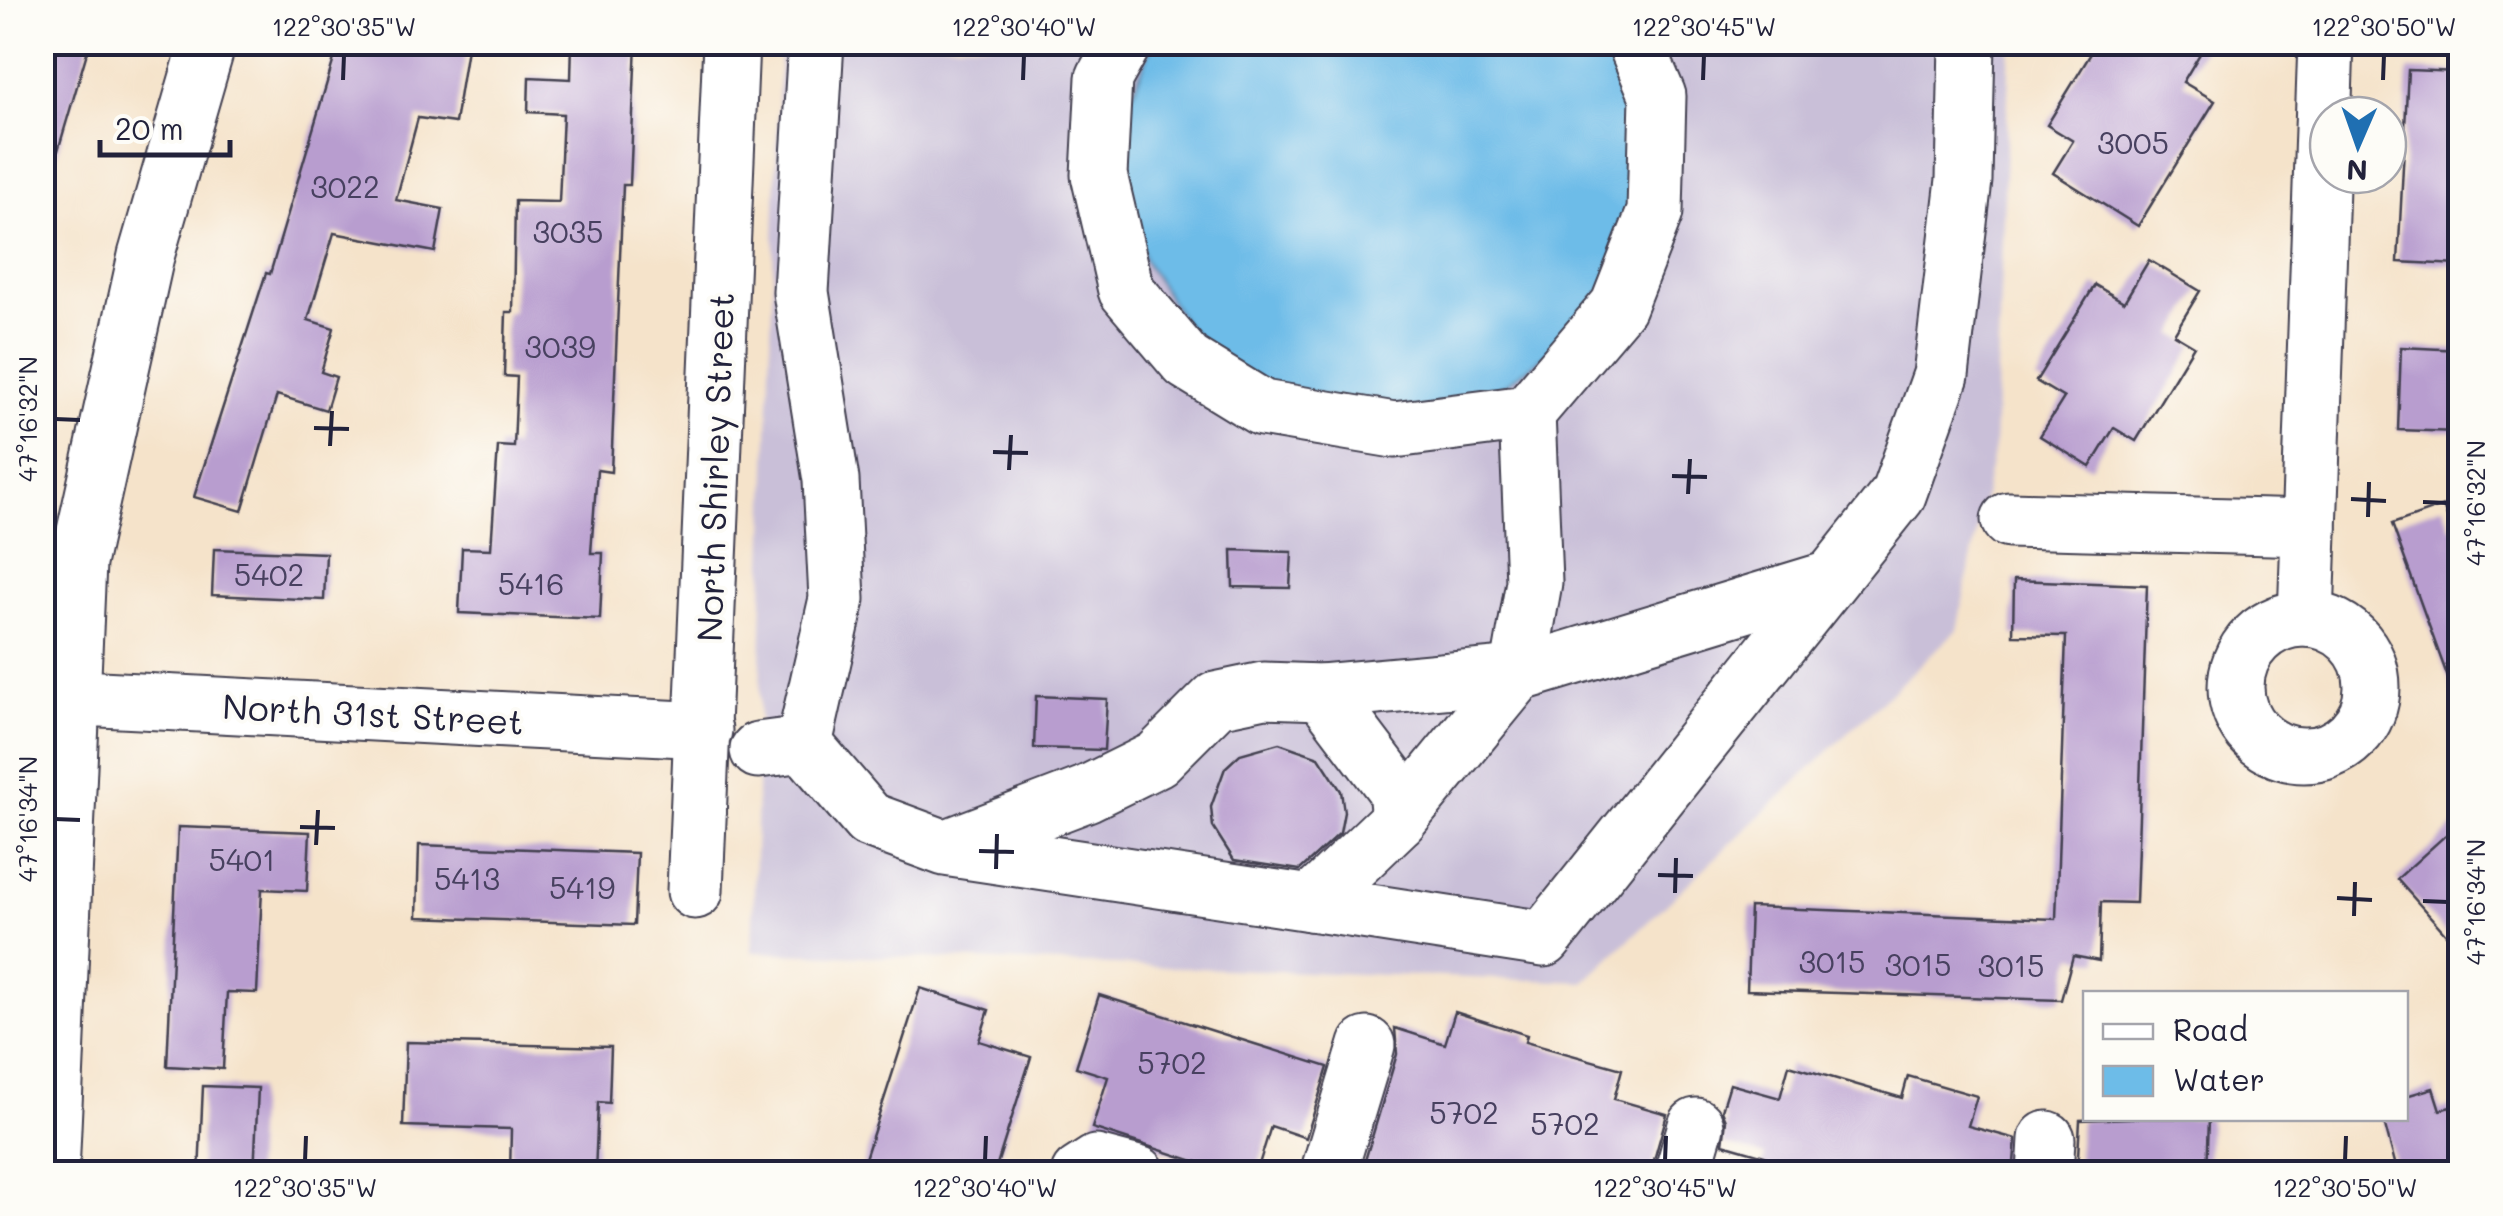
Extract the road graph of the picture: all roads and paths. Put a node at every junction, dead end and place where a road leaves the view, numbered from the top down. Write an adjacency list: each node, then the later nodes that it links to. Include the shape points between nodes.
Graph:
1 (208, 42): 15 (street, via 146,256 91,491)
2 (730, 42): 16 (street, North Shirley Street)
3 (816, 42): 18 (street, via 801,292 831,480 837,599 781,747 870,820)
4 (1124, 42): 8 (street, via 1104,78 1098,175 1126,290 1187,362 1262,408 1394,430)
5 (1635, 42): 8 (street, via 1658,96 1655,212 1618,306)
6 (1966, 42): 11 (street, via 1964,180 1941,374 1898,494)
7 (2326, 42): 10 (street)
8 (1527, 413): 13 (street, via 1534,582)
9 (2009, 520): 10 (street)
10 (2310, 528): 12 (street)
11 (1830, 579): 13 (street); 20 (street, via 1544,939)
12 (2306, 619)
13 (1518, 674): 14 (street); 17 (street)
14 (1322, 692): 17 (street, via 1396,790); 18 (street, via 1264,690 1216,700 1158,758 1086,794)
15 (56, 696): 16 (street, North 31st Street); 22 (street)
16 (704, 730): 19 (street, North Shirley Street)
17 (1398, 819): 20 (street)
18 (945, 848): 20 (street)
19 (695, 890)
20 (1312, 904)
21 (1367, 1045): 25 (street)
22 (51, 1174)
23 (1079, 1174): 24 (street, via 1096,1163)
24 (1138, 1174)
25 (1328, 1174)

